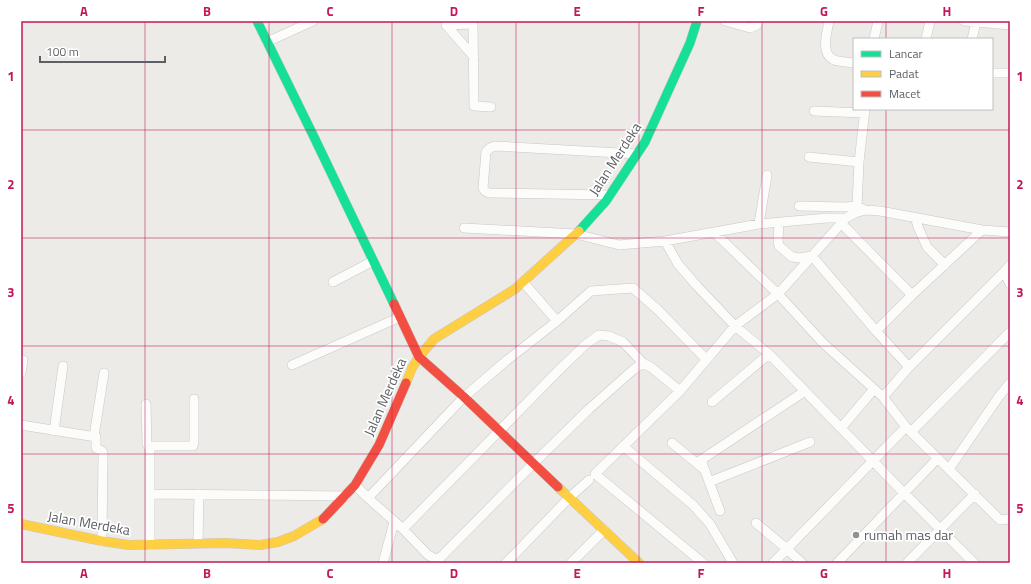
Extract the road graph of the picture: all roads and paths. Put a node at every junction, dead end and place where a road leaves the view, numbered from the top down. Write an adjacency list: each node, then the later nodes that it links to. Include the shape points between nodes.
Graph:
1 (257, 21): 16 (street)
2 (313, 21): 16 (street)
3 (697, 21): 24 (street, Jalan Merdeka, via 690,43 645,142)
4 (725, 21): 5 (street, via 750,28)
5 (759, 21)
6 (829, 21): 18 (street, via 825,46 828,55 834,60)
7 (878, 21): 13 (street)
8 (930, 21): 14 (street)
9 (964, 21): 10 (street)
10 (976, 22): 12 (street); 15 (street)
11 (446, 23): 17 (street); 17 (street, via 473,24)
12 (1010, 25)
13 (874, 38)
14 (926, 38)
15 (972, 38)
16 (267, 42): 42 (street)
17 (474, 57): 21 (street, via 474,106)
18 (853, 63)
19 (993, 72): 20 (street)
20 (1010, 73)
21 (490, 107)
22 (814, 110): 23 (street)
23 (865, 111): 26 (street)
24 (637, 154): 28 (street, Jalan Merdeka); 28 (street, via 495,146 486,152 483,188 489,193)
25 (809, 156): 26 (street)
26 (859, 162): 30 (street)
27 (767, 174): 34 (street)
28 (610, 196): 39 (street, Jalan Merdeka)
29 (799, 206): 30 (street)
30 (861, 208): 31 (street); 32 (street)
31 (915, 217): 36 (street); 43 (street, via 927,247)
32 (844, 220): 33 (street, via 827,218); 41 (street); 49 (street)
33 (779, 223): 34 (street); 41 (street, via 778,242 786,253 800,258)
34 (759, 224): 38 (street)
35 (464, 228): 39 (street)
36 (982, 230): 37 (street); 43 (street)
37 (1010, 232)
38 (715, 233): 40 (street); 48 (street)
39 (576, 234): 40 (street, via 619,244); 46 (street, Jalan Merdeka)
40 (665, 241): 52 (street, via 678,264)
41 (812, 256): 48 (street); 53 (street)
42 (373, 261): 45 (street); 50 (street)
43 (945, 265): 49 (street)
44 (1007, 268): 47 (street); 62 (street)
45 (333, 282)
46 (522, 282): 51 (street); 56 (street, Jalan Merdeka, via 509,293 434,339)
47 (1010, 284)
48 (778, 294): 52 (street); 66 (street, via 823,343)
49 (912, 295): 53 (street)
50 (400, 317): 56 (street); 60 (street)
51 (558, 321): 57 (street, via 591,291 633,288); 69 (street)
52 (735, 326): 55 (street); 57 (street)
53 (876, 331): 62 (street)
54 (1010, 332): 76 (street)
55 (769, 354): 67 (street); 72 (street)
56 (419, 357): 69 (street); 91 (street, Jalan Merdeka, via 379,445)
57 (706, 359): 68 (street)
58 (23, 360): 63 (street)
59 (643, 363): 68 (street); 78 (street, via 623,342 599,335 560,369); 86 (street, via 589,409)
60 (292, 365)
61 (63, 366): 77 (street)
62 (909, 368): 70 (street)
63 (21, 373)
64 (104, 373): 79 (street)
65 (1010, 383): 87 (street)
66 (874, 389): 70 (street); 75 (street)
67 (805, 391): 75 (street); 88 (street, via 701,460)
68 (680, 392): 82 (street)
69 (464, 397): 78 (street); 98 (street)
70 (883, 397): 76 (street)
71 (194, 399): 83 (street, via 193,446)
72 (712, 402)
73 (146, 404): 83 (street, via 147,444)
74 (21, 425): 77 (street)
75 (841, 428): 85 (street)
76 (908, 429): 84 (street); 85 (street)
77 (54, 431): 79 (street)
78 (499, 431): 86 (street); 104 (street)
79 (94, 436): 107 (street, via 96,448 103,453)
80 (810, 442): 90 (street)
81 (672, 443): 88 (street)
82 (623, 446): 117 (street, via 595,474); 118 (street, via 693,505 710,524)
83 (150, 448): 93 (street)
84 (938, 458): 87 (street); 92 (street)
85 (872, 461): 92 (street); 110 (street)
86 (534, 463): 97 (street); 112 (street)
87 (949, 469): 95 (street)
88 (705, 470): 90 (street)
89 (589, 480): 97 (street)
90 (709, 482): 99 (street)
91 (355, 485): 96 (street, Jalan Merdeka); 98 (street)
92 (904, 493): 105 (street); 121 (street)
93 (150, 494): 94 (street); 109 (street)
94 (199, 494): 96 (street); 108 (street)
95 (975, 494): 100 (street, via 1000,520); 105 (street)
96 (346, 496): 108 (street, Jalan Merdeka, via 323,519 278,542 260,545)
97 (570, 497): 106 (street); 114 (street)
98 (368, 498): 101 (street)
99 (720, 511)
100 (1010, 519)
101 (394, 522): 104 (street); 113 (street)
102 (756, 523): 110 (street)
103 (21, 524): 107 (street, Jalan Merdeka)
104 (403, 529): 111 (street)
105 (940, 529): 122 (street); 123 (street)
106 (604, 530): 115 (street); 116 (street)
107 (102, 541): 109 (street, Jalan Merdeka)
108 (198, 543): 109 (street, Jalan Merdeka)
109 (150, 545)
110 (787, 548): 119 (street); 120 (street)
111 (428, 559): 112 (street)
112 (440, 561)
113 (383, 563)
114 (506, 563)
115 (571, 563)
116 (638, 563)
117 (703, 563)
118 (732, 563)
119 (773, 563)
120 (802, 563)
121 (836, 563)
122 (907, 563)
123 (974, 563)

